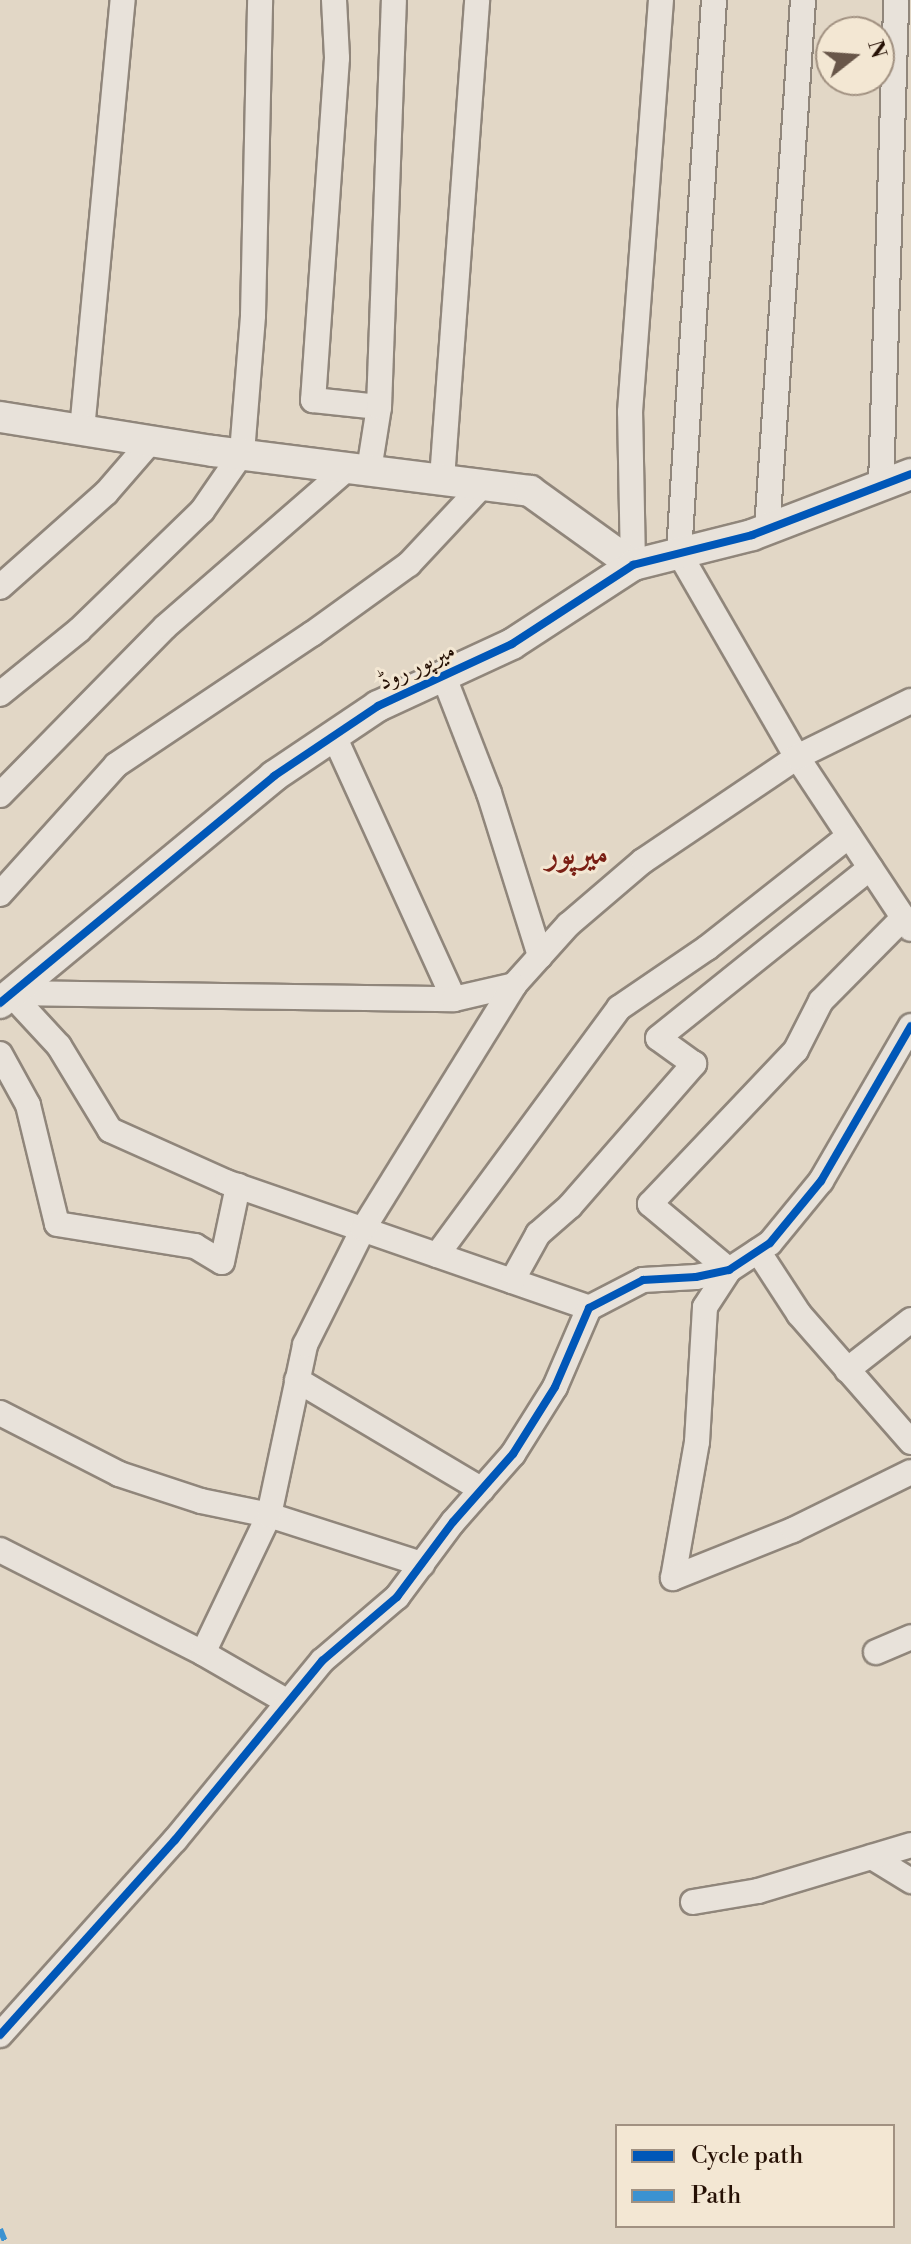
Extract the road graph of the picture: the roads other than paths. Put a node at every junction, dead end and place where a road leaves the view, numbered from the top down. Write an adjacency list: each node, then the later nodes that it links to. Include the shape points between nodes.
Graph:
1 (123, 0): 12 (street)
2 (260, 0): 14 (street, via 253,315)
3 (334, 0): 10 (street, via 337,58 313,400)
4 (394, 0): 10 (street)
5 (477, 0): 17 (street)
6 (661, 0): 22 (street, via 630,412)
7 (714, 0): 21 (street)
8 (803, 0): 20 (street)
9 (896, 0): 19 (street)
10 (379, 407): 15 (street)
11 (0, 417): 12 (street)
12 (82, 430): 13 (street)
13 (151, 441): 14 (street); 23 (street, via 106,493)
14 (242, 453): 15 (street); 25 (street, via 202,511 79,630)
15 (358, 469): 17 (street); 29 (street, via 165,627)
16 (911, 474): 19 (street, میرپور روڈ)
17 (442, 479): 18 (street)
18 (483, 485): 22 (street, via 530,491); 32 (street, via 409,564 116,765)
19 (881, 485): 20 (street, میرپور روڈ)
20 (767, 530): 21 (street, میرپور روڈ)
21 (679, 553): 22 (street, میرپور روڈ); 28 (street)
22 (633, 565): 24 (street, میرپور روڈ, via 512,644)
23 (0, 587)
24 (444, 677): 27 (street, میرپور روڈ, via 378,706); 34 (street, via 489,793)
25 (0, 694)
26 (911, 701): 28 (street)
27 (334, 736): 36 (street, میرپور روڈ, via 274,776); 37 (street)
28 (797, 757): 30 (street); 34 (street, via 643,861)
29 (0, 795)
30 (849, 836): 31 (street); 43 (street, via 707,948 619,1008)
31 (870, 868): 33 (street); 45 (street, via 658,1038 694,1064 570,1206 538,1234)
32 (0, 894)
33 (907, 924): 44 (street, via 821,1001 796,1050 650,1204)
34 (540, 956): 35 (street)
35 (514, 985): 37 (street); 41 (street)
36 (5, 998): 37 (street); 40 (street, via 59,1046 110,1130)
37 (454, 999)
38 (911, 1026): 42 (street, via 821,1181)
39 (0, 1054): 40 (street, via 28,1105 57,1224 195,1246 222,1262)
40 (238, 1186): 41 (street)
41 (363, 1229): 43 (street); 49 (street, via 305,1345)
42 (758, 1251): 44 (street); 48 (street, via 799,1314)
43 (437, 1255): 45 (street)
44 (729, 1270): 46 (street, via 643,1280); 52 (street, via 705,1307 697,1442 673,1578 793,1530)
45 (512, 1281): 46 (street)
46 (589, 1308): 53 (street, via 555,1387 513,1454)
47 (911, 1320): 48 (street)
48 (847, 1370): 51 (street)
49 (297, 1380): 53 (street); 54 (street)
50 (0, 1413): 54 (street, via 119,1474 201,1501)
51 (911, 1442)
52 (911, 1472)
53 (482, 1490): 56 (street)
54 (269, 1515): 56 (street); 59 (street)
55 (0, 1550): 59 (street)
56 (422, 1564): 60 (street, via 397,1597 322,1661)
57 (911, 1637): 58 (street)
58 (876, 1652)
59 (203, 1653): 60 (street)
60 (288, 1702): 65 (street, via 175,1840)
61 (911, 1845): 62 (street)
62 (872, 1857): 63 (street); 64 (street, via 758,1891)
63 (911, 1881)
64 (693, 1902)
65 (0, 2035)

